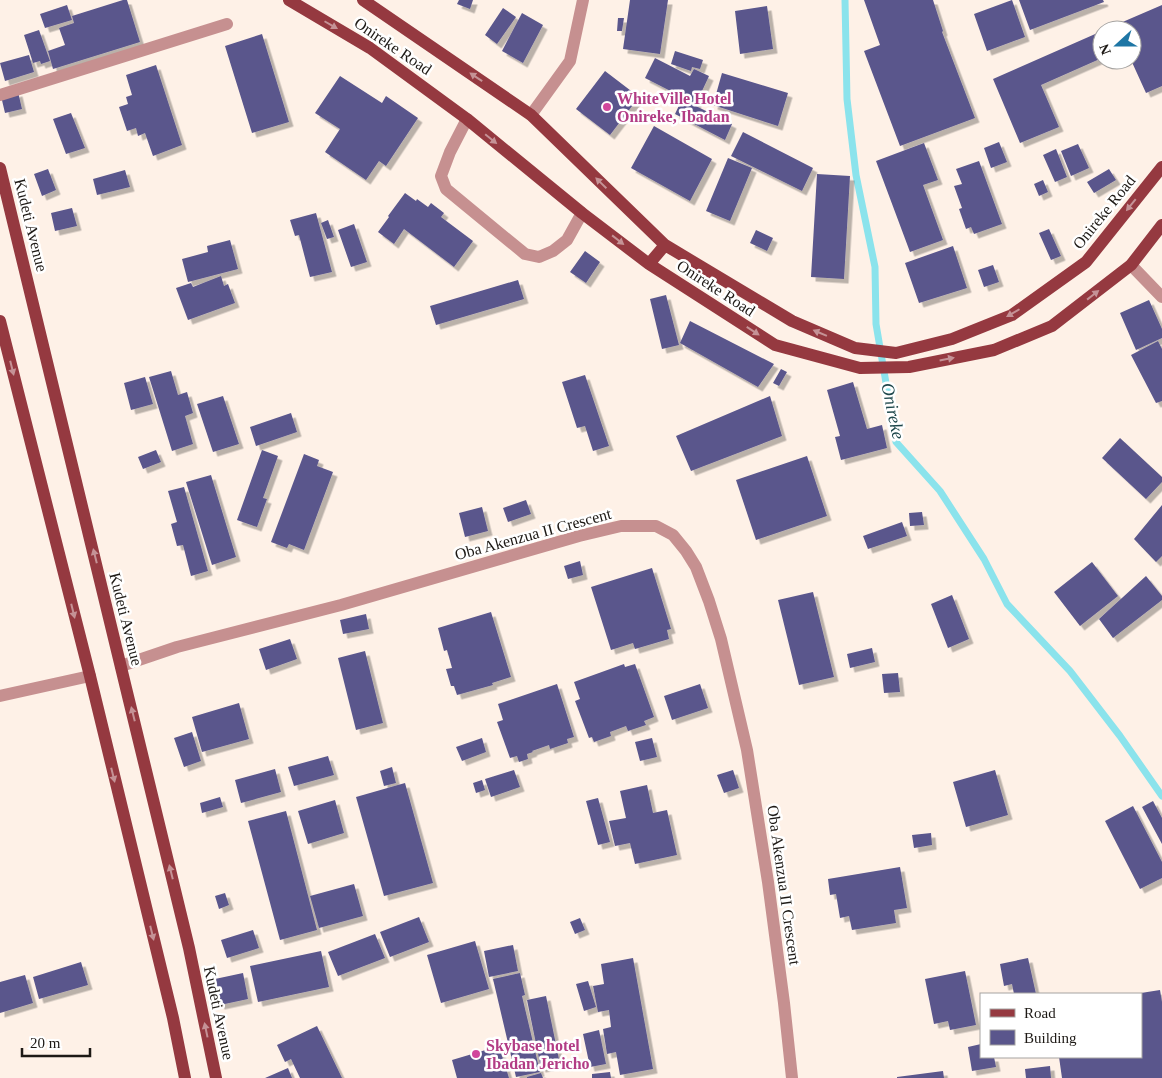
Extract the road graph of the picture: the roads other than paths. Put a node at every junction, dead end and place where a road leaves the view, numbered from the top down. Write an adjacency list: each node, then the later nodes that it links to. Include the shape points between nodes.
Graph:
1 (288, 0): 7 (main road, Onireke Road, one-way to 7, via 370,48)
2 (363, 0): 6 (main road, Onireke Road, one-way to 2)
3 (583, 0): 6 (street, via 570,61)
4 (227, 24): 5 (street)
5 (0, 95)
6 (531, 114): 12 (main road, Onireke Road, one-way to 6)
7 (467, 119): 10 (main road, Onireke Road, one-way to 10); 10 (street, via 441,176 446,189 460,201 525,254 540,257 567,240)
8 (1162, 167): 12 (main road, Onireke Road, one-way to 12, via 1086,262 1012,315 952,339 896,353 855,348 792,321)
9 (0, 168): 17 (main road, Kudeti Avenue, one-way to 9)
10 (582, 213): 13 (main road, Onireke Road, one-way to 13)
11 (1162, 225): 14 (main road, Onireke Road)
12 (665, 245): 13 (main road)
13 (649, 264): 14 (main road, Onireke Road, one-way to 14, via 775,345 860,368 908,367 994,350 1052,326)
14 (1131, 265): 15 (street)
15 (1162, 296)
16 (0, 321): 18 (main road, one-way to 18)
17 (121, 666): 21 (main road, Kudeti Avenue, one-way to 17, via 189,948); 22 (street, Oba Akenzua II Crescent, via 176,647 621,526 656,526 673,535 696,567 709,601 747,750 768,882)
18 (90, 676): 19 (street); 20 (main road, one-way to 20)
19 (0, 696)
20 (185, 1078)
21 (216, 1078)
22 (792, 1078)

